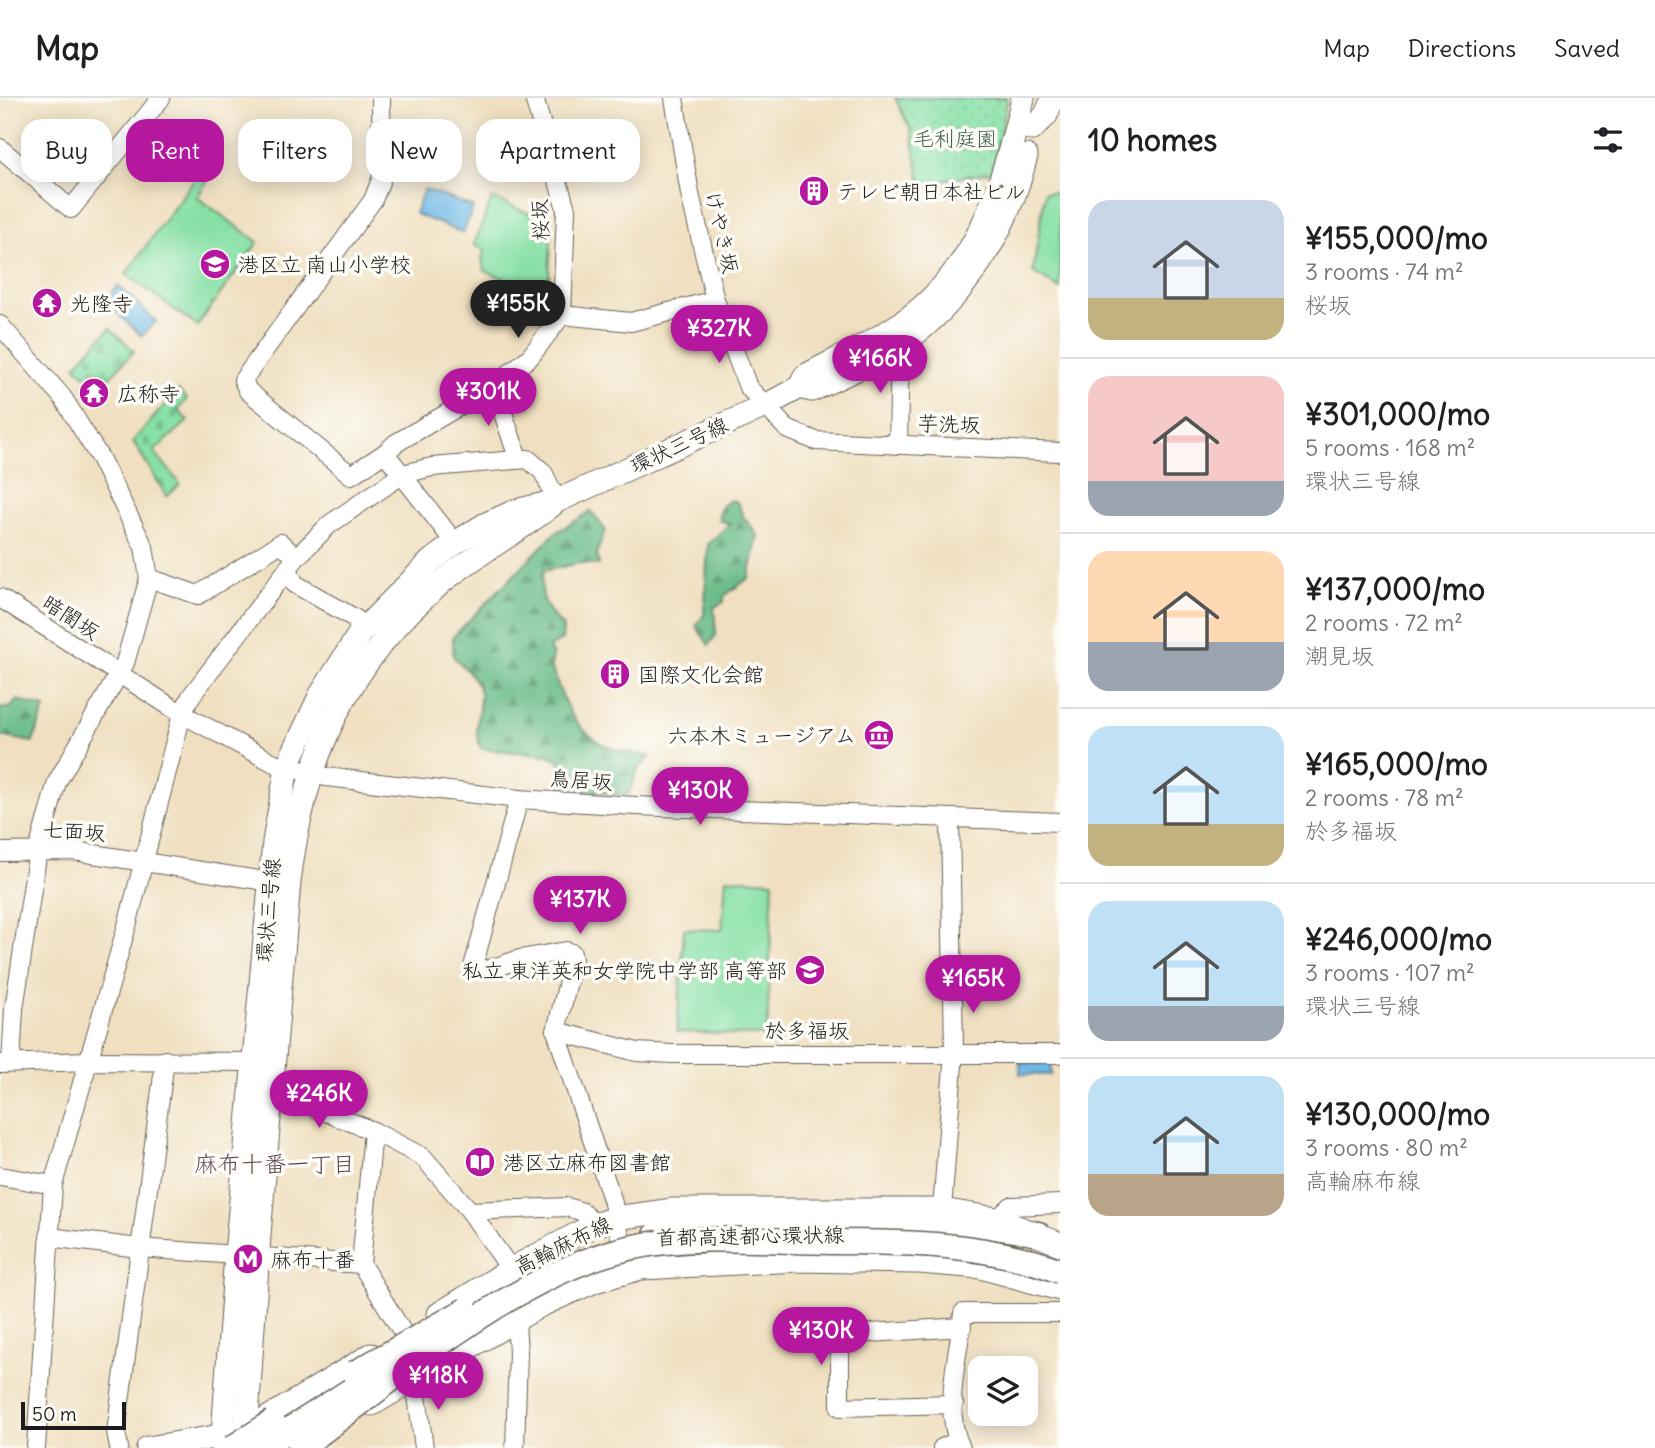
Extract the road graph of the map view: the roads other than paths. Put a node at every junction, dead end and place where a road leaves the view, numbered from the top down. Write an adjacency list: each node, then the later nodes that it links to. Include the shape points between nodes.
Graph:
1 (161, 98): 9 (street, via 71,209)
2 (381, 98): 19 (street, via 382,177 373,200 243,380 248,390 351,475)
3 (534, 98): 11 (street, 桜坂, via 566,209)
4 (674, 98): 10 (street, けやき坂)
5 (1023, 98): 15 (main road, 環状三号線, via 1005,173 988,218 954,271 920,308 891,330 804,376)
6 (1039, 98): 8 (main road, 環状三号線)
7 (1053, 98): 8 (main road, via 1046,115)
8 (1032, 129): 13 (main road, 環状三号線, via 1014,197 996,237 959,290)
9 (0, 148)
10 (715, 300): 11 (street, via 631,322); 16 (street, けやき坂, via 748,387)
11 (562, 315): 14 (street, via 530,357)
12 (0, 325): 25 (street, via 64,398 100,458 144,547)
13 (900, 345): 15 (main road, 環状三号線, via 812,390); 17 (street)
14 (494, 386): 19 (street); 20 (street)
15 (800, 387): 16 (main road, 環状三号線)
16 (765, 406): 17 (street, 芋洗坂, via 787,429 816,441); 22 (main road, 環状三号線)
17 (898, 445): 18 (street, 芋洗坂)
18 (1060, 452)
19 (385, 453): 21 (street)
20 (519, 458): 21 (street); 22 (street, via 528,459 543,472)
21 (403, 474): 23 (street); 24 (street, via 330,524)
22 (557, 501): 23 (main road, 環状三号線, via 516,511); 31 (main road, 環状三号線, via 458,569 390,631 340,708)
23 (455, 543): 27 (main road, 環状三号線)
24 (292, 564): 25 (street, via 281,543 198,595); 27 (street, via 295,584 356,619); 29 (street)
25 (149, 578): 28 (street, via 125,663)
26 (0, 598): 28 (street, 暗闇坂)
27 (360, 632): 30 (main road, 環状三号線, via 320,696)
28 (117, 674): 29 (street, 暗闇坂); 35 (street, via 57,782)
29 (182, 714): 30 (street, 鳥居坂); 37 (street)
30 (287, 767): 31 (street, 鳥居坂); 38 (main road, 環状三号線)
31 (310, 773): 32 (street, 鳥居坂); 46 (main road, 環状三号線, via 295,837)
32 (519, 799): 33 (street, 鳥居坂); 39 (street, via 473,967 487,970 520,959 572,953)
33 (950, 820): 34 (street, 鳥居坂); 40 (street)
34 (1060, 822)
35 (38, 850): 36 (street, 七面坂); 37 (street, 七面坂); 45 (street)
36 (0, 852)
37 (144, 862): 38 (street, 七面坂); 43 (street)
38 (271, 882): 44 (main road, 環状三号線)
39 (556, 1031): 40 (street, 於多福坂, via 660,1054); 53 (street)
40 (954, 1052): 41 (street, 於多福坂); 52 (street)
41 (1060, 1054)
42 (165, 1060): 43 (street); 44 (street); 59 (street)
43 (88, 1061): 45 (street); 49 (street)
44 (253, 1062): 46 (street); 61 (main road, 環状三号線)
45 (6, 1064)
46 (271, 1090): 47 (street); 61 (main road, 環状三号線)
47 (373, 1131): 51 (street, via 423,1157); 62 (street)
48 (0, 1176): 49 (street)
49 (53, 1185): 57 (street)
50 (1060, 1204): 54 (street, via 1012,1206)
51 (470, 1210): 55 (street, via 567,1207 583,1212); 64 (street)
52 (942, 1210): 53 (main road, 高輪麻布線, via 673,1210); 54 (main road, 高輪麻布線)
53 (616, 1218): 55 (main road, 高輪麻布線); 67 (street)
54 (997, 1219): 58 (main road, 高輪麻布線)
55 (594, 1225): 64 (main road, 高輪麻布線)
56 (895, 1229): 58 (highway, via 980,1225); 63 (highway, 首都高速都心環状線); 66 (highway, 首都高速都心環状線, via 645,1237 592,1250)
57 (49, 1237): 59 (street); 80 (street)
58 (1049, 1239)
59 (139, 1248): 61 (street); 81 (street, via 116,1432)
60 (612, 1252): 65 (highway, 首都高速都心環状線, bridge, via 697,1241 896,1242 989,1252); 78 (highway, bridge, via 500,1298); 84 (highway, 首都高速都心環状線, bridge, via 559,1273 487,1314)
61 (247, 1255): 62 (street); 73 (main road, 環状三号線); 78 (main road, 環状三号線)
62 (361, 1264): 72 (street)
63 (1060, 1264)
64 (510, 1270): 70 (street); 72 (main road, 高輪麻布線)
65 (1060, 1271)
66 (540, 1272): 78 (highway, bridge, via 320,1392); 83 (highway, 首都高速都心環状線, bridge)
67 (627, 1272): 68 (main road, via 716,1262 919,1262 980,1266); 70 (main road, via 595,1281)
68 (1060, 1289)
69 (1060, 1313): 71 (street, via 963,1313)
70 (517, 1318): 74 (main road); 86 (street)
71 (962, 1327): 75 (street); 75 (street, via 840,1335 840,1407)
72 (405, 1336): 76 (main road, 高輪麻布線)
73 (248, 1376): 76 (main road, via 265,1396); 78 (main road, 環状三号線)
74 (415, 1380): 77 (main road); 85 (street)
75 (954, 1404): 79 (street)
76 (284, 1406): 78 (main road, 高輪麻布線)
77 (324, 1440): 84 (main road)
78 (238, 1443): 82 (main road, 高輪麻布線)
79 (954, 1446)
80 (36, 1448)
81 (119, 1448)
82 (148, 1448)
83 (288, 1448)
84 (298, 1448)
85 (424, 1448)
86 (515, 1448)

